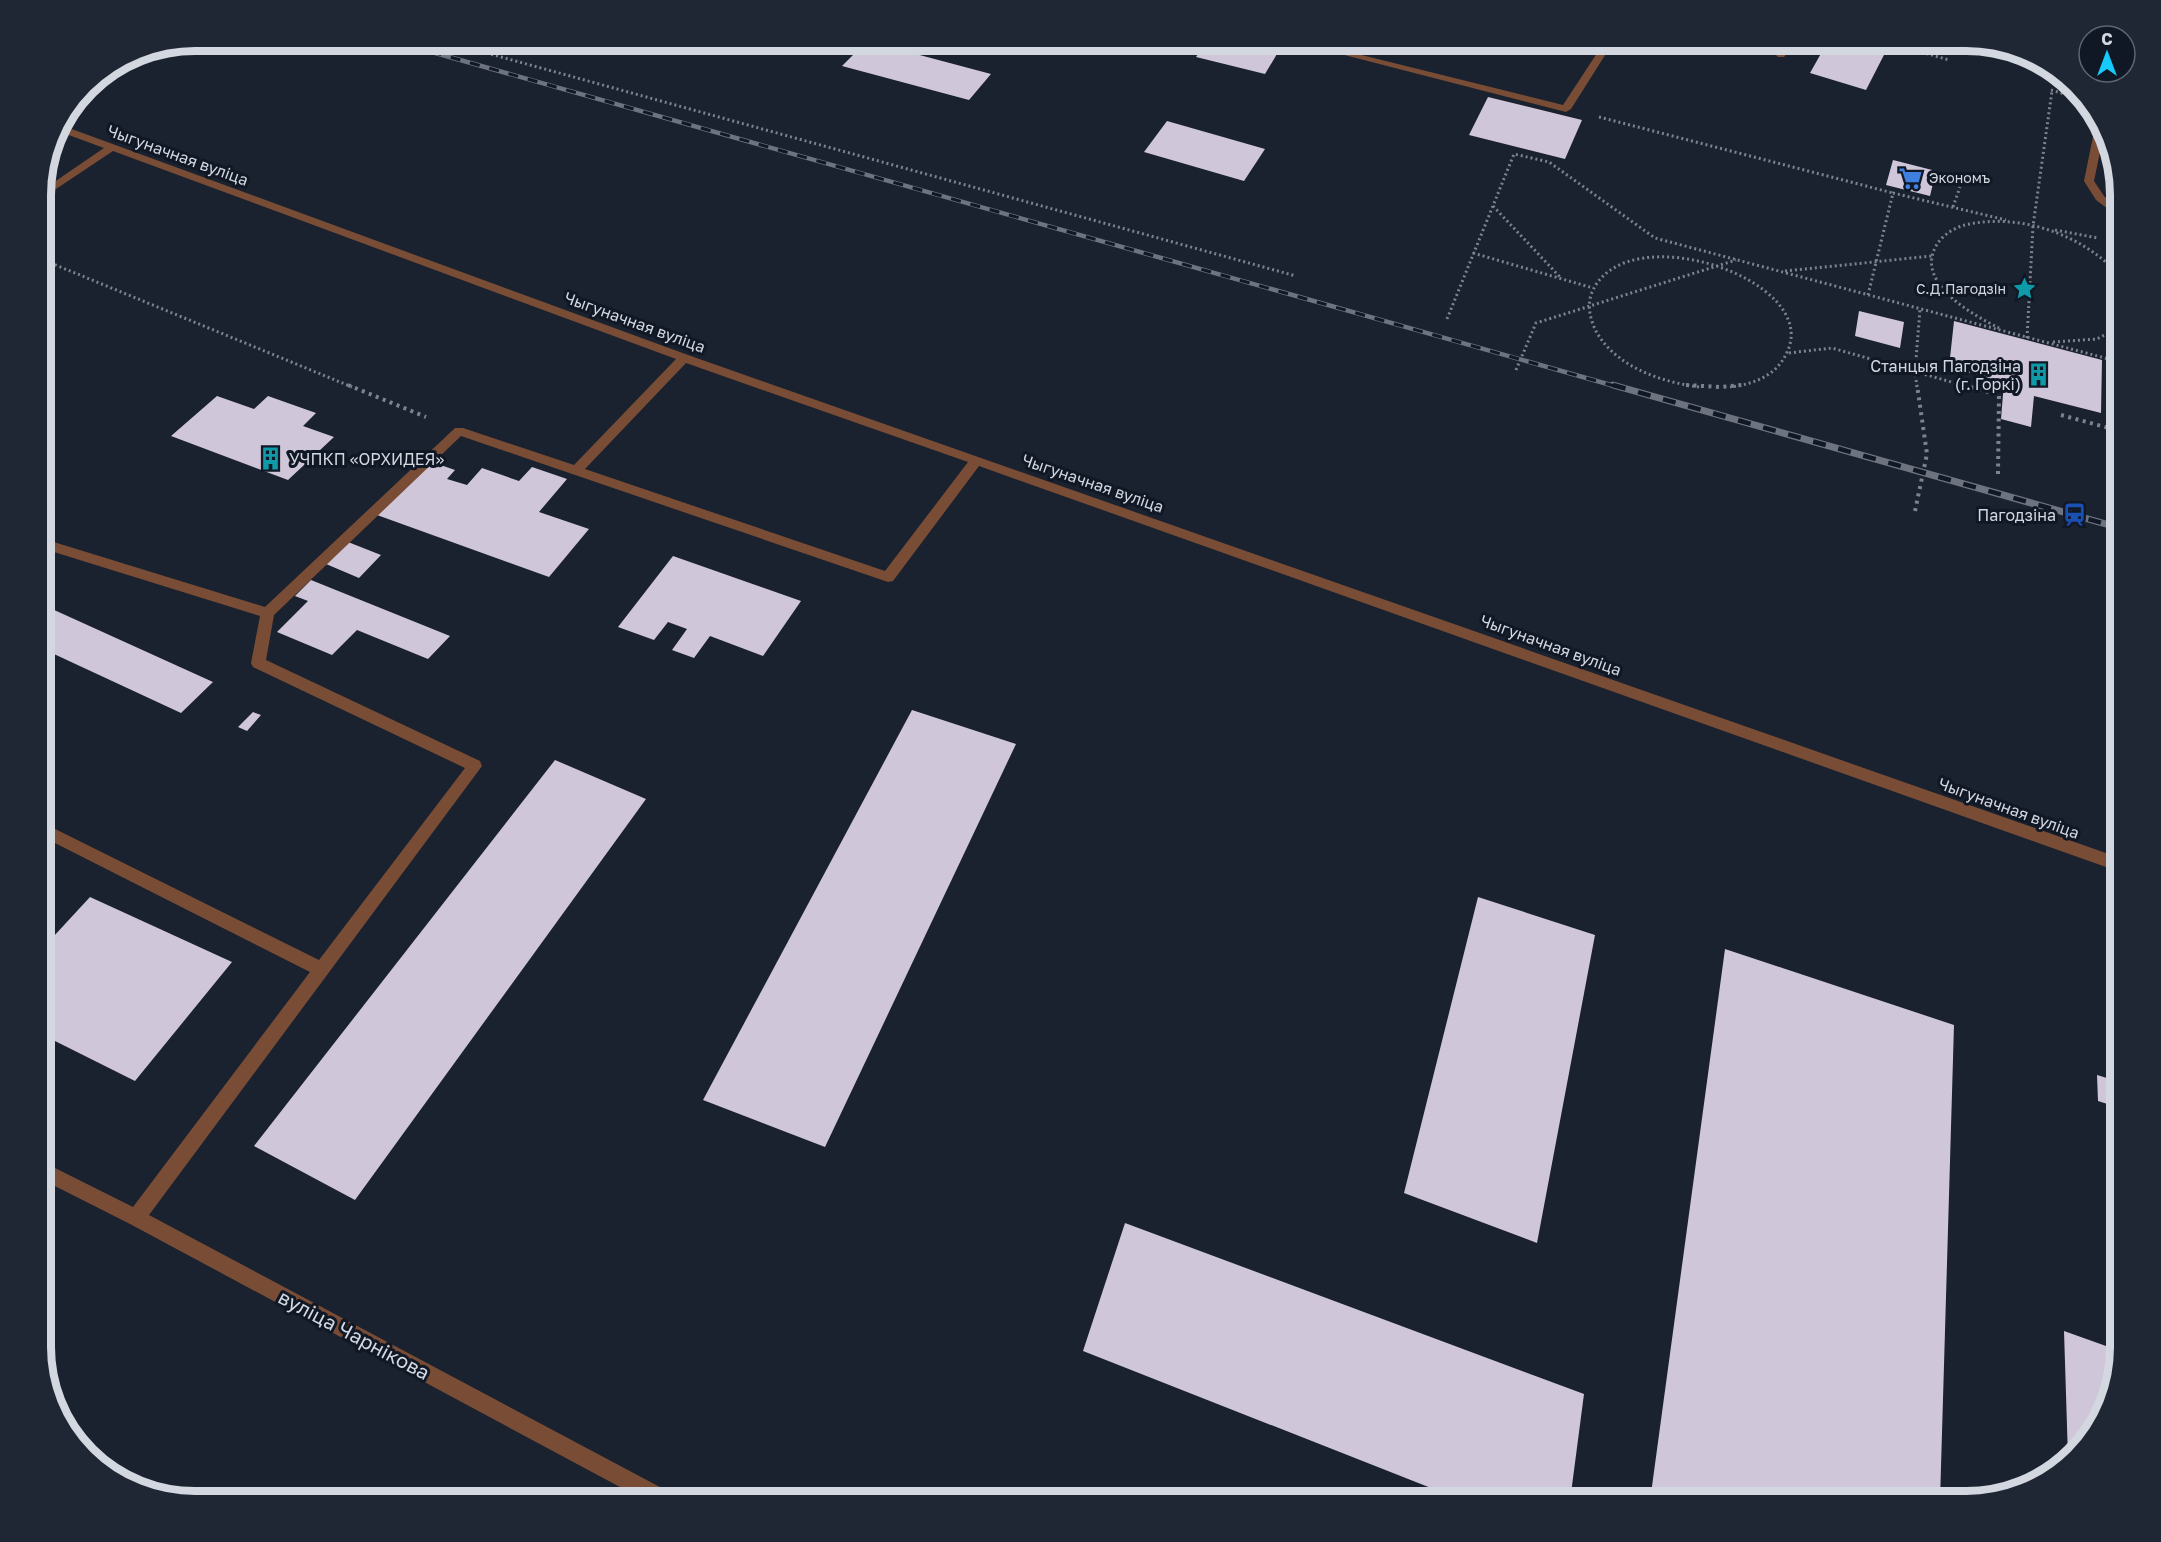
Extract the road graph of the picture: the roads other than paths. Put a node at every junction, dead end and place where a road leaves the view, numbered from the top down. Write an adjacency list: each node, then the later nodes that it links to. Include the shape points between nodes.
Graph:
1 (1338, 51): 2 (street, via 1566,109)
2 (1602, 51)
3 (1784, 51): 4 (street)
4 (1781, 55)
5 (66, 131): 7 (street, Чыгуначная вуліца)
6 (2097, 137): 9 (street, via 2089,181)
7 (111, 148): 8 (street); 10 (street, Чыгуначная вуліца)
8 (51, 189)
9 (2110, 206)
10 (684, 358): 11 (street, Чыгуначная вуліца); 12 (street)
11 (977, 460): 12 (street, via 888,577); 16 (street, Чыгуначная вуліца)
12 (576, 471): 14 (street, via 459,431)
13 (51, 546): 14 (street)
14 (267, 613): 17 (street, via 258,663 475,766)
15 (51, 834): 17 (street)
16 (2110, 861)
17 (322, 970): 19 (street)
18 (51, 1175): 19 (street, вуліца Чарнікова)
19 (135, 1218): 20 (street, вуліца Чарнікова)
20 (645, 1491)

